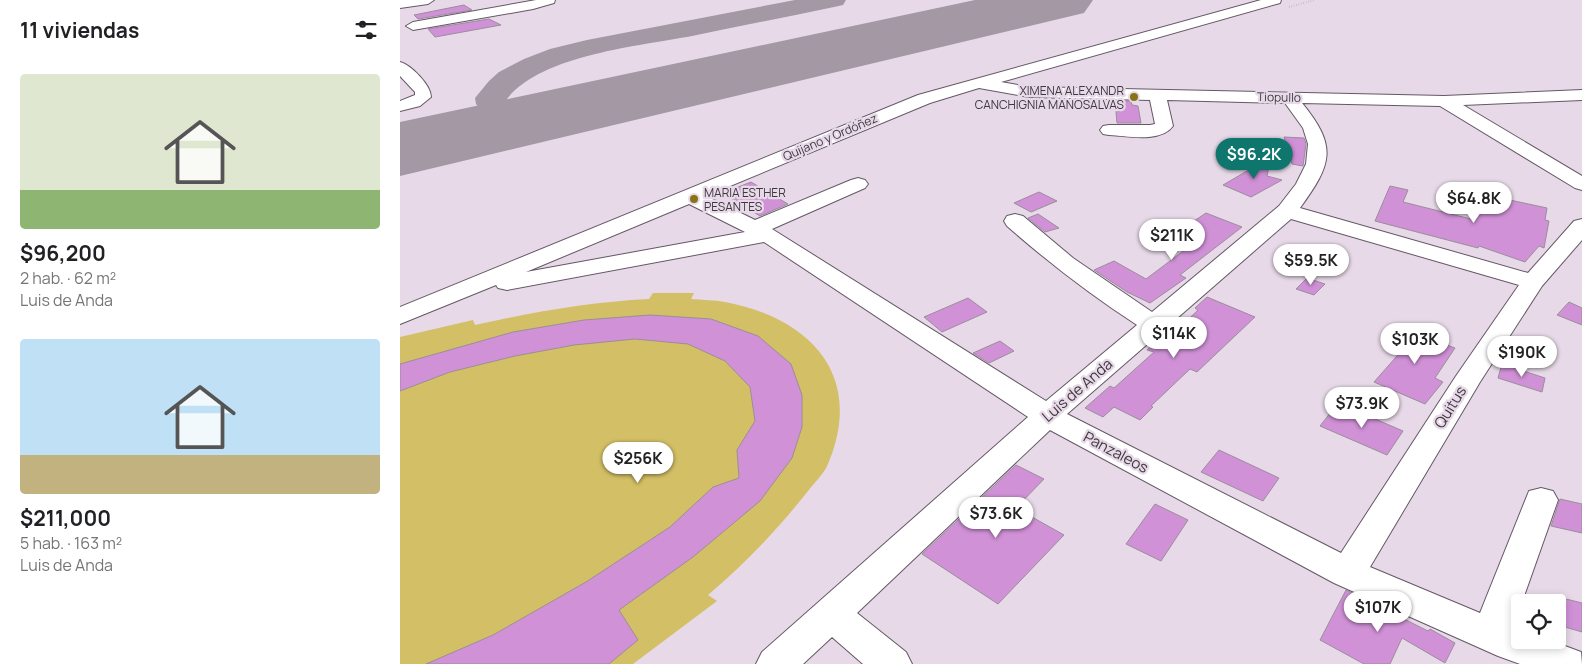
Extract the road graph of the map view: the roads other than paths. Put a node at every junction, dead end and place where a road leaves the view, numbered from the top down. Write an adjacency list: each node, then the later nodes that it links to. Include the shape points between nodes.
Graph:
1 (428, 0): 4 (street)
2 (549, 0): 5 (street, via 533,6)
3 (1275, 0): 7 (street, Quijano y Ordóñez)
4 (400, 4)
5 (413, 26)
6 (400, 67): 12 (street, via 424,91 423,97)
7 (976, 83): 8 (street, Tiopullo, via 1029,92); 16 (street, Quijano y Ordóñez, via 885,114)
8 (1158, 94): 10 (street, Tiopullo); 13 (street, via 1164,126 1153,131)
9 (1582, 95): 11 (street, Tiopullo)
10 (1289, 97): 11 (street, Tiopullo); 17 (street, Luis de Anda, via 1314,133 1317,149 1314,171)
11 (1444, 101): 15 (street)
12 (400, 106)
13 (1109, 130)
14 (858, 184): 20 (street)
15 (1582, 184)
16 (689, 196): 20 (street, Panzaleos); 21 (street, Quijano y Ordóñez)
17 (1287, 211): 23 (street); 26 (street, Luis de Anda)
18 (1015, 221): 26 (street, via 1096,288)
19 (1582, 226): 23 (street, Quitus)
20 (762, 232): 22 (street); 27 (street, Panzaleos)
21 (593, 236): 22 (street); 24 (street, Quijano y Ordóñez)
22 (617, 263): 24 (street)
23 (1533, 282): 29 (street, Quitus, via 1466,382)
24 (457, 293): 25 (street, Quijano y Ordóñez)
25 (400, 316)
26 (1153, 324): 27 (street, Luis de Anda)
27 (1047, 416): 29 (street, Panzaleos); 30 (street, Luis de Anda)
28 (1541, 500): 31 (street)
29 (1347, 573): 31 (street, Panzaleos)
30 (831, 614): 32 (street, Luis de Anda); 33 (street)
31 (1491, 635): 34 (street, Panzaleos)
32 (776, 664)
33 (892, 664)
34 (1566, 664)

